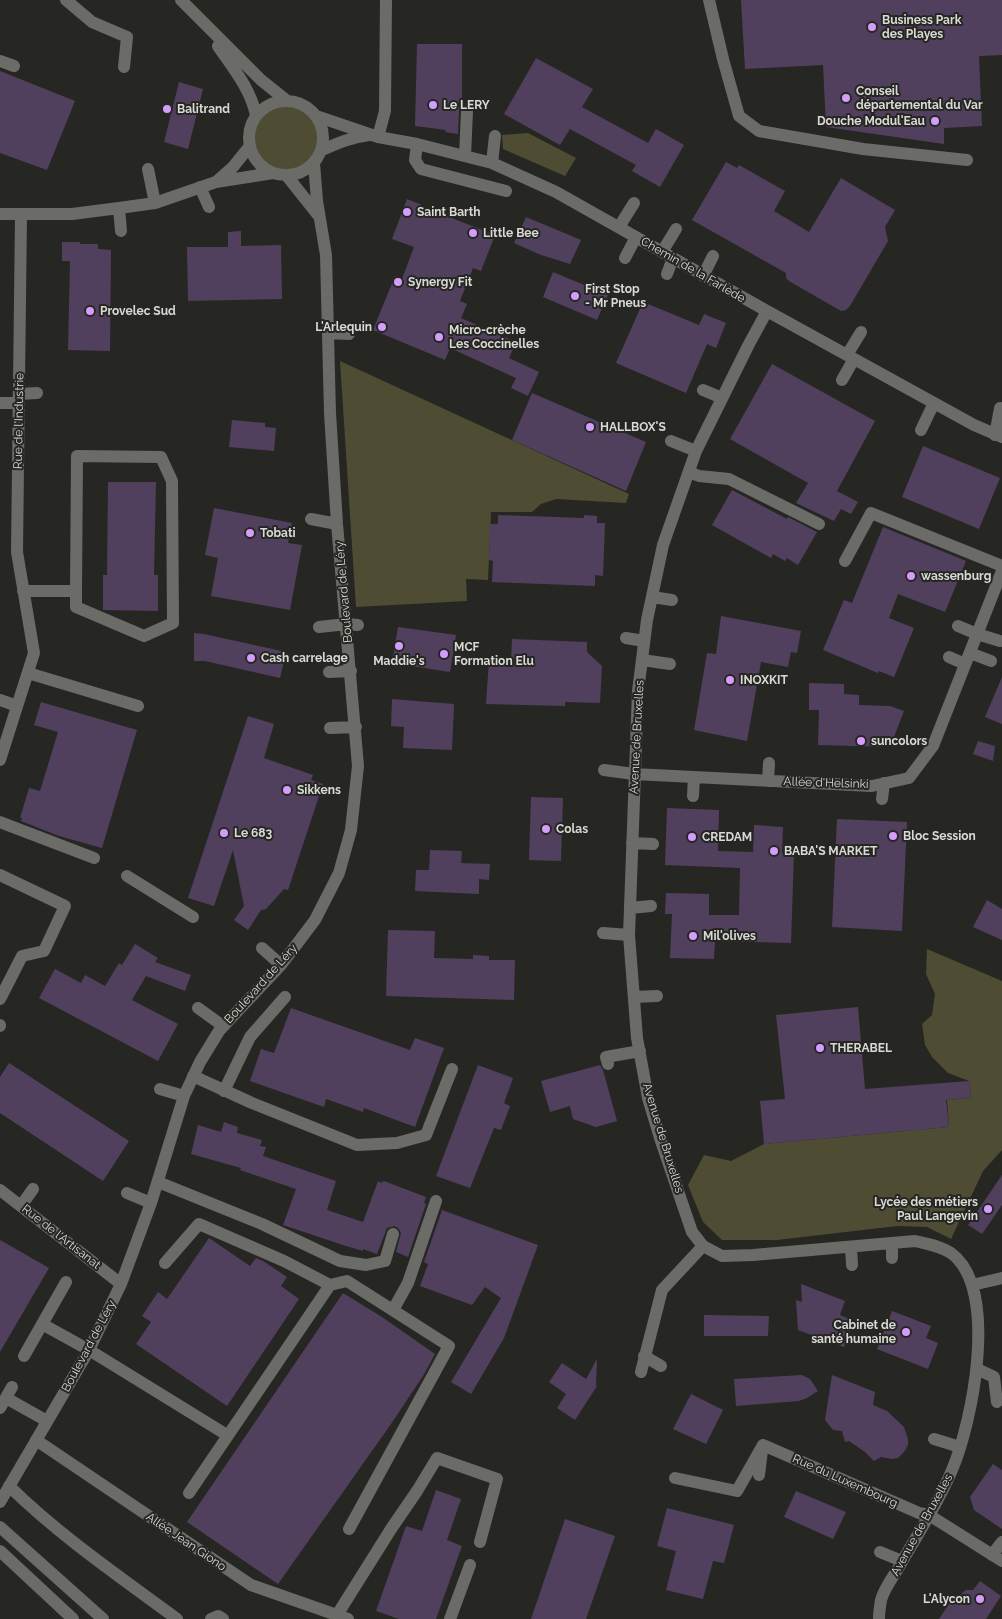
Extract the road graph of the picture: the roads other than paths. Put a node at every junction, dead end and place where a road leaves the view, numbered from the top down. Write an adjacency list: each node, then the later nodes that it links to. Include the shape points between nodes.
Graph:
1 (66, 0): 8 (street, via 92,22 127,37)
2 (181, 0): 5 (street)
3 (386, 0): 13 (street, via 385,111)
4 (709, 0): 19 (street, via 738,116 758,131 863,149)
5 (203, 23): 9 (street); 11 (street, via 247,88)
6 (0, 60): 7 (street)
7 (14, 66)
8 (124, 68)
9 (286, 100): 11 (street, via 270,104); 12 (street, via 298,102)
10 (468, 110): 18 (street)
11 (256, 114): 16 (street, via 248,136)
12 (316, 116): 13 (street, Chemin de la Farlède); 17 (street, via 323,132)
13 (375, 136): 15 (street, Chemin de la Farlède); 17 (street, Chemin de la Farlède, via 357,137)
14 (495, 136): 21 (street)
15 (417, 144): 18 (street, Chemin de la Farlède); 25 (street, via 414,160 421,169 502,193 513,188)
16 (249, 147): 23 (street, via 258,163); 26 (street, via 234,167)
17 (322, 150): 20 (street)
18 (465, 156): 21 (street, Chemin de la Farlède)
19 (967, 160)
20 (314, 163): 24 (street, via 306,170); 34 (street, Boulevard de Léry)
21 (492, 163): 25 (street, Chemin de la Farlède)
22 (148, 169): 28 (street)
23 (273, 173): 24 (street); 26 (street)
24 (287, 176): 34 (street, Boulevard de Léry)
25 (520, 176): 35 (street, Chemin de la Farlède)
26 (216, 182): 27 (street)
27 (200, 187): 28 (street); 30 (street)
28 (155, 203): 31 (street)
29 (634, 203): 35 (street)
30 (209, 207)
31 (119, 208): 33 (street, via 72,214); 37 (street)
32 (0, 214): 33 (street)
33 (21, 215): 52 (street, Rue de l'Industrie)
34 (320, 219): 46 (street, Boulevard de Léry, via 326,255)
35 (619, 227): 38 (street, Chemin de la Farlède)
36 (676, 229): 39 (street)
37 (121, 231)
38 (636, 237): 39 (street, Chemin de la Farlède); 41 (street)
39 (668, 255): 42 (street); 43 (street, Chemin de la Farlède)
40 (713, 256): 43 (street)
41 (625, 258)
42 (667, 274)
43 (703, 276): 44 (street, Chemin de la Farlède)
44 (766, 311): 48 (street, Chemin de la Farlède); 53 (street, Avenue de Bruxelles)
45 (861, 332): 48 (street)
46 (328, 333): 47 (street); 63 (street, Boulevard de Léry)
47 (349, 334)
48 (851, 357): 49 (street); 55 (street, Chemin de la Farlède)
49 (842, 380)
50 (703, 390): 53 (street)
51 (37, 393): 52 (street)
52 (19, 398): 54 (street); 68 (street, Rue de l'Industrie, via 17,552)
53 (722, 398): 60 (street, Avenue de Bruxelles, via 717,420)
54 (0, 403)
55 (934, 403): 57 (street); 58 (street, Chemin de la Farlède)
56 (1000, 408): 58 (street)
57 (921, 430)
58 (999, 436)
59 (671, 441): 60 (street)
60 (696, 451): 61 (street, Avenue de Bruxelles)
61 (689, 472): 64 (street, via 729,479); 70 (street, Avenue de Bruxelles, via 664,545)
62 (311, 519): 63 (street)
63 (337, 524): 72 (street, Boulevard de Léry)
64 (819, 524)
65 (845, 561): 66 (street, via 871,513)
66 (1002, 566)
67 (1002, 571): 75 (street, Allée d'Helsinki)
68 (23, 591): 69 (street); 86 (street, Rue de l'Industrie, via 34,653)
69 (76, 591): 69 (street, via 77,456 161,457 172,481 173,623 144,636 76,607)
70 (652, 597): 71 (street); 77 (street, Avenue de Bruxelles)
71 (672, 600)
72 (352, 625): 74 (street); 84 (street, Boulevard de Léry)
73 (958, 626): 75 (street)
74 (319, 627)
75 (977, 634): 78 (street); 80 (street, Allée d'Helsinki)
76 (626, 638): 77 (street)
77 (644, 641): 81 (street, Avenue de Bruxelles)
78 (1000, 641)
79 (949, 657): 80 (street)
80 (967, 659): 82 (street); 98 (street, Allée d'Helsinki, via 933,746 909,778)
81 (642, 660): 83 (street); 95 (street, Avenue de Bruxelles)
82 (991, 661)
83 (670, 664)
84 (351, 671): 85 (street); 90 (street, Boulevard de Léry, via 361,712)
85 (329, 672)
86 (28, 673): 88 (street, Rue de l'Industrie); 89 (street)
87 (0, 700): 88 (street)
88 (17, 706): 92 (street, Rue de l'Industrie)
89 (138, 706)
90 (356, 727): 91 (street); 113 (street, Boulevard de Léry, via 358,766 351,830 339,872 316,920)
91 (330, 728)
92 (0, 760)
93 (769, 764): 97 (street)
94 (604, 770): 95 (street, Allée d'Helsinki)
95 (634, 774): 96 (street, Allée d'Helsinki); 102 (street, Avenue de Bruxelles)
96 (694, 777): 97 (street, Allée d'Helsinki, via 742,785); 99 (street)
97 (768, 781): 98 (street, Allée d'Helsinki, via 789,787)
98 (884, 783): 100 (street)
99 (693, 796)
100 (882, 799)
101 (0, 822): 104 (street)
102 (632, 843): 103 (street); 108 (street, Avenue de Bruxelles)
103 (652, 844)
104 (94, 858)
105 (0, 875): 117 (street, via 66,906 44,951 22,956)
106 (128, 876): 109 (street)
107 (651, 906): 108 (street)
108 (630, 908): 111 (street, Avenue de Bruxelles)
109 (193, 917)
110 (603, 933): 111 (street)
111 (629, 934): 116 (street, Avenue de Bruxelles)
112 (262, 948): 113 (street)
113 (281, 965): 119 (street, Boulevard de Léry)
114 (285, 996): 125 (street, via 250,1037)
115 (656, 996): 116 (street)
116 (634, 997): 120 (street, Avenue de Bruxelles)
117 (0, 999)
118 (198, 1008): 119 (street)
119 (223, 1026): 123 (street, Boulevard de Léry)
120 (640, 1050): 121 (street, via 606,1056); 136 (street, Avenue de Bruxelles, via 648,1098 661,1141 692,1232)
121 (608, 1064)
122 (452, 1069): 125 (street, via 426,1136 397,1143 357,1145)
123 (193, 1076): 125 (street); 126 (street, Boulevard de Léry)
124 (160, 1089): 126 (street)
125 (224, 1091)
126 (184, 1096): 127 (street, Boulevard de Léry)
127 (158, 1182): 132 (street, Boulevard de Léry); 134 (street, via 262,1224 340,1262 366,1265 385,1261)
128 (33, 1189): 133 (street)
129 (0, 1190): 133 (street, Rue de l'Artisanat)
130 (127, 1193): 132 (street)
131 (436, 1201): 146 (street, via 408,1283)
132 (151, 1203): 143 (street, Boulevard de Léry)
133 (21, 1206): 143 (street, Rue de l'Artisanat)
134 (394, 1234)
135 (892, 1243): 137 (street, Avenue de Bruxelles); 138 (street); 145 (street, Avenue de Bruxelles, via 915,1241 944,1249 960,1264)
136 (703, 1246): 137 (street, Avenue de Bruxelles, via 722,1256); 150 (street, via 662,1290 664,1299)
137 (851, 1247): 140 (street)
138 (892, 1258)
139 (165, 1263): 144 (street, via 199,1224)
140 (852, 1265)
141 (1002, 1278): 145 (street)
142 (66, 1282): 147 (street)
143 (121, 1284): 148 (street, Boulevard de Léry)
144 (330, 1285): 146 (street, via 347,1281); 157 (street)
145 (972, 1285): 152 (street, Avenue de Bruxelles, via 977,1306)
146 (393, 1310): 169 (street, via 449,1346)
147 (42, 1324): 148 (street); 149 (street)
148 (89, 1350): 156 (street, Boulevard de Léry); 157 (street)
149 (24, 1356)
150 (644, 1356): 151 (street); 153 (street)
151 (661, 1366)
152 (977, 1368): 155 (street, via 994,1377); 161 (street, Avenue de Bruxelles, via 969,1394 967,1427)
153 (641, 1372)
154 (6, 1398): 156 (street)
155 (997, 1402)
156 (47, 1421): 159 (street, Boulevard de Léry)
157 (227, 1435): 165 (street)
158 (934, 1439): 161 (street)
159 (36, 1440): 164 (street, Boulevard de Léry); 177 (street, Allée Jean Giono, via 251,1585)
160 (763, 1445): 162 (street); 163 (street, via 737,1491); 167 (street, Rue du Luxembourg)
161 (960, 1447): 167 (street, Avenue de Bruxelles)
162 (759, 1475)
163 (675, 1478)
164 (9, 1486): 166 (street, Boulevard de Léry); 180 (street, via 30,1507)
165 (189, 1493)
166 (0, 1502)
167 (929, 1516): 174 (street, Rue du Luxembourg, via 958,1541); 175 (street, Avenue de Bruxelles)
168 (0, 1527): 179 (street)
169 (349, 1529)
170 (480, 1542): 177 (street, via 497,1479 437,1458 391,1529)
171 (1002, 1542): 174 (street)
172 (0, 1551): 178 (street)
173 (880, 1552): 175 (street)
174 (997, 1558)
175 (902, 1561): 184 (street, Avenue de Bruxelles, via 881,1599)
176 (470, 1565): 183 (street)
177 (343, 1617)
178 (73, 1619)
179 (104, 1619)
180 (177, 1619)
181 (211, 1619): 182 (street, via 218,1616)
182 (224, 1619)
183 (450, 1619)
184 (879, 1619)

